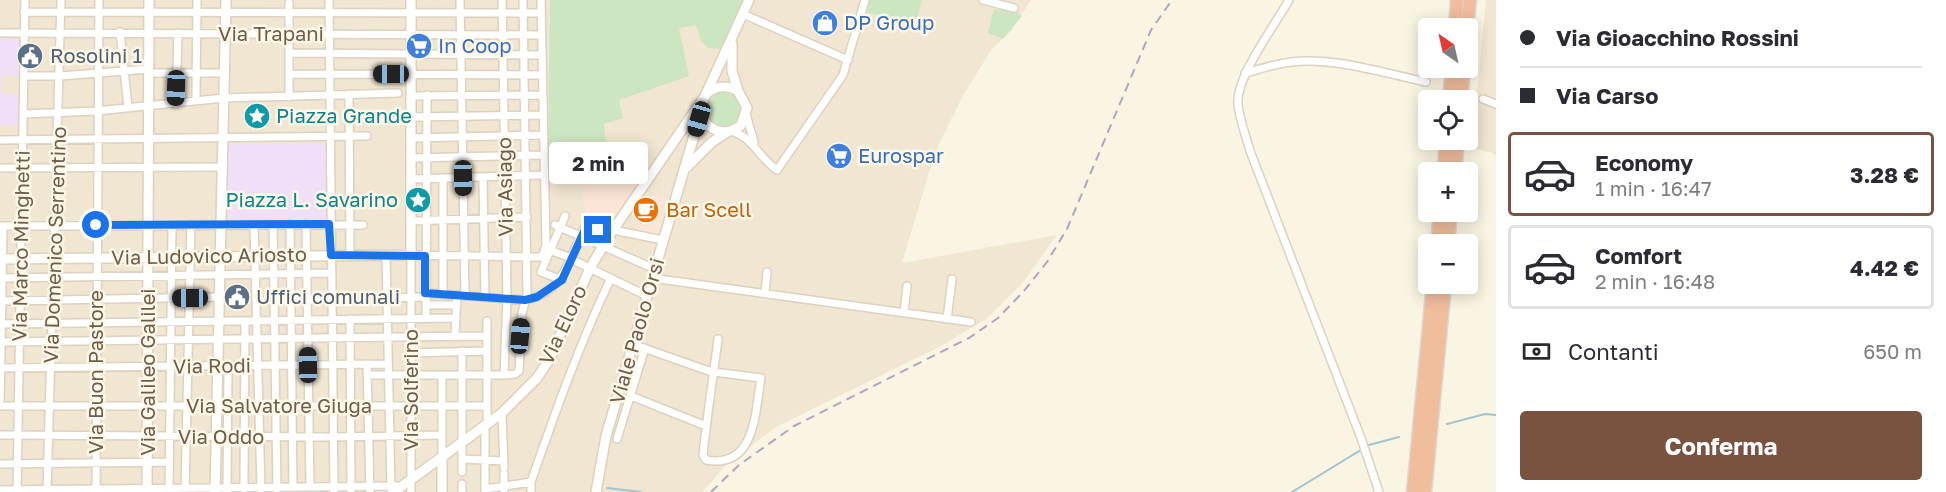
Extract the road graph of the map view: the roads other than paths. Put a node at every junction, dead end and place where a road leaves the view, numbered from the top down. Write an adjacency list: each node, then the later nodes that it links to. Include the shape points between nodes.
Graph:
1 (25, 0): 22 (street, Via Marco Minghetti)
2 (61, 0): 23 (street, Via Domenico Serrentino)
3 (99, 0): 24 (street, Via Buon Pastore)
4 (149, 0): 25 (street, Via Galileo Galilei)
5 (197, 0): 26 (street)
6 (226, 0): 27 (street)
7 (329, 0): 28 (street)
8 (411, 0): 29 (street, Via Solferino)
9 (460, 0): 33 (street)
10 (502, 0): 30 (street, Via Asiago)
11 (523, 0): 34 (street)
12 (541, 0): 31 (street)
13 (749, 0): 35 (street)
14 (865, 0): 62 (street)
15 (983, 0): 19 (street)
16 (1289, 0): 68 (street)
17 (1457, 0): 36 (highway)
18 (1470, 0): 37 (highway)
19 (1001, 2): 21 (street)
20 (289, 3): 32 (street)
21 (1014, 8)
22 (24, 12): 23 (street); 38 (street, Via Marco Minghetti)
23 (61, 12): 24 (street); 39 (street, Via Domenico Serrentino)
24 (99, 12): 25 (street); 40 (street, Via Buon Pastore)
25 (149, 12): 26 (street); 43 (street, Via Galileo Galilei)
26 (197, 13): 27 (street); 46 (street)
27 (226, 13): 32 (street); 47 (street)
28 (329, 13): 29 (street); 32 (street); 49 (street)
29 (411, 13): 33 (street); 45 (street, Via Solferino)
30 (501, 13): 33 (street); 34 (street); 51 (street, Via Asiago)
31 (541, 13): 34 (street); 53 (street)
32 (290, 14): 48 (street)
33 (460, 14): 50 (street)
34 (524, 14): 52 (street)
35 (743, 14): 54 (street); 62 (street)
36 (1456, 18)
37 (1468, 18)
38 (24, 32): 39 (street, Via Trapani); 42 (street, Via Trapani); 77 (street, Via Marco Minghetti)
39 (61, 32): 40 (street, Via Trapani); 78 (street, Via Domenico Serrentino)
40 (98, 32): 41 (street, Via Trapani); 69 (street, Via Buon Pastore)
41 (120, 32): 43 (street, Via Trapani); 63 (street)
42 (0, 33)
43 (150, 33): 44 (street, Via Trapani); 64 (street, Via Galileo Galilei)
44 (178, 33): 46 (street, Via Trapani); 65 (street)
45 (410, 33): 49 (street, Via Trapani); 50 (street, Via Trapani); 57 (street, Via Solferino)
46 (197, 34): 47 (street, Via Trapani); 66 (street)
47 (225, 34): 48 (street, Via Trapani); 67 (street)
48 (290, 34): 49 (street, Via Trapani); 55 (street)
49 (330, 34): 56 (street)
50 (460, 34): 51 (street, Via Trapani); 58 (street)
51 (502, 34): 52 (street, Via Trapani); 59 (street, Via Asiago)
52 (525, 34): 53 (street, Via Trapani); 60 (street)
53 (542, 35): 61 (street)
54 (733, 36): 80 (street, via 730,57); 91 (street)
55 (290, 53): 56 (street); 70 (street)
56 (330, 54): 57 (street); 71 (street)
57 (411, 54): 58 (street); 72 (street, Via Solferino)
58 (461, 54): 59 (street); 73 (street)
59 (503, 55): 60 (street); 74 (street, Via Asiago)
60 (525, 55): 61 (street); 75 (street)
61 (542, 55): 76 (street)
62 (848, 60): 126 (street, via 843,75 777,170 767,164)
63 (124, 71): 64 (street); 69 (street); 98 (street)
64 (149, 71): 65 (street); 97 (street, Via Galileo Galilei)
65 (177, 72): 66 (street); 95 (street)
66 (196, 72): 67 (street); 94 (street)
67 (224, 73): 92 (street)
68 (1245, 73): 79 (street, via 1293,62 1315,63); 404 (street, via 1238,104 1250,151)
69 (98, 74): 78 (street); 99 (street, Via Buon Pastore)
70 (289, 74): 71 (street); 90 (street)
71 (331, 74): 72 (street); 83 (street)
72 (411, 74): 73 (street); 89 (street, Via Solferino)
73 (461, 74): 74 (street); 85 (street)
74 (503, 75): 75 (street); 86 (street, Via Asiago)
75 (525, 75): 76 (street); 87 (street)
76 (542, 75): 88 (street)
77 (24, 76): 78 (street); 101 (street, Via Marco Minghetti)
78 (60, 76): 100 (street, Via Domenico Serrentino)
79 (1426, 82)
80 (738, 92): 91 (street, via 725,86); 102 (street, via 746,102)
81 (349, 93): 82 (street); 83 (street); 112 (street)
82 (398, 93)
83 (330, 94): 90 (street); 115 (street)
84 (427, 95): 85 (street); 89 (street); 105 (street)
85 (461, 95): 86 (street); 106 (street)
86 (504, 95): 87 (street); 107 (street, Via Asiago)
87 (525, 95): 88 (street); 108 (street)
88 (542, 95): 103 (street)
89 (411, 96): 104 (street, Via Solferino)
90 (289, 97): 92 (street)
91 (705, 97): 109 (street)
92 (224, 98): 94 (street); 122 (street)
93 (1483, 99): 96 (street)
94 (196, 101): 95 (street)
95 (176, 104): 97 (street)
96 (1496, 104)
97 (148, 106): 98 (street); 121 (street, Via Galileo Galilei)
98 (128, 107): 99 (street)
99 (96, 111): 100 (street); 120 (street, Via Buon Pastore)
100 (59, 113): 101 (street); 125 (street, Via Domenico Serrentino)
101 (23, 114): 124 (street, Via Marco Minghetti)
102 (746, 114): 110 (street, via 741,125); 126 (street)
103 (543, 115): 108 (street); 111 (street)
104 (410, 117): 105 (street); 119 (street, Via Solferino)
105 (428, 117): 106 (street); 116 (street)
106 (462, 117): 107 (street); 117 (street)
107 (504, 117): 108 (street); 118 (street, Via Asiago)
108 (526, 117): 114 (street)
109 (698, 117): 110 (street, via 713,130); 139 (street, Viale Paolo Orsi); 172 (street, Via Eloro)
110 (729, 132): 126 (street, via 747,138); 139 (street)
111 (543, 135): 114 (street); 127 (street)
112 (349, 136): 113 (street); 115 (street); 170 (street)
113 (367, 136)
114 (526, 136): 118 (street); 128 (street)
115 (331, 137): 122 (street); 159 (street)
116 (427, 137): 117 (street); 119 (street); 132 (street)
117 (463, 137): 118 (street); 129 (street)
118 (504, 137): 130 (street, Via Asiago)
119 (411, 138): 131 (street, Via Solferino)
120 (97, 139): 121 (street); 125 (street); 137 (street, Via Buon Pastore)
121 (149, 139): 122 (street); 138 (street, Via Galileo Galilei)
122 (222, 139): 133 (street)
123 (0, 140): 124 (street)
124 (23, 140): 125 (street); 135 (street, Via Marco Minghetti)
125 (58, 140): 136 (street, Via Domenico Serrentino)
126 (758, 150)
127 (544, 155): 128 (street); 140 (street)
128 (526, 156): 130 (street); 142 (street)
129 (463, 157): 130 (street); 132 (street); 145 (street)
130 (505, 157): 141 (street, Via Asiago)
131 (411, 158): 132 (street); 147 (street, Via Solferino)
132 (427, 158): 143 (street)
133 (222, 167): 138 (street); 156 (street)
134 (0, 168): 135 (street)
135 (23, 168): 136 (street); 160 (street, Via Marco Minghetti)
136 (57, 168): 137 (street); 161 (street, Via Domenico Serrentino)
137 (96, 168): 138 (street); 162 (street, Via Buon Pastore)
138 (148, 168): 163 (street, Via Galileo Galilei)
139 (683, 171): 174 (street, Viale Paolo Orsi)
140 (544, 176): 142 (street); 194 (street, via 546,245 542,257)
141 (504, 177): 142 (street); 146 (street); 151 (street, Via Asiago)
142 (526, 177): 149 (street)
143 (426, 178): 144 (street); 147 (street); 153 (street)
144 (443, 178): 145 (street); 154 (street)
145 (463, 178): 146 (street); 152 (street)
146 (483, 178): 150 (street)
147 (411, 179): 155 (street, Via Solferino)
148 (565, 216): 171 (street)
149 (527, 217): 151 (street); 194 (street)
150 (485, 218): 151 (street); 152 (street); 189 (street)
151 (505, 218): 193 (street, Via Asiago)
152 (464, 219): 154 (street); 188 (street)
153 (426, 220): 154 (street); 155 (street); 186 (street)
154 (444, 220): 187 (street)
155 (410, 221): 181 (street, Via Solferino)
156 (220, 224): 165 (street); 166 (street); 192 (street)
157 (290, 224): 158 (street); 167 (street); 177 (street)
158 (306, 224): 159 (street); 178 (street)
159 (329, 224): 170 (street); 179 (street)
160 (21, 225): 161 (street); 169 (street); 197 (street, Via Marco Minghetti)
161 (55, 225): 162 (street); 198 (street, Via Domenico Serrentino)
162 (96, 225): 163 (street); 195 (street, Via Buon Pastore)
163 (148, 225): 164 (street); 190 (street, Via Galileo Galilei)
164 (172, 225): 165 (street); 191 (street)
165 (191, 225): 182 (street)
166 (254, 225): 167 (street); 183 (street)
167 (273, 225): 184 (street)
168 (363, 225): 170 (street)
169 (2, 226): 196 (street)
170 (350, 226): 185 (street)
171 (557, 226): 173 (street); 176 (street)
172 (611, 233): 173 (street, via 587,225); 174 (street); 175 (street, Via Eloro)
173 (580, 237): 175 (street); 199 (street)
174 (663, 240): 201 (street, Viale Paolo Orsi)
175 (603, 247): 200 (street, Via Eloro); 201 (street)
176 (550, 250): 199 (street); 218 (street, via 541,272)
177 (290, 255): 178 (street, Via Ludovico Ariosto); 184 (street, Via Ludovico Ariosto); 209 (street)
178 (307, 255): 179 (street, Via Ludovico Ariosto); 203 (street)
179 (331, 255): 185 (street, Via Ludovico Ariosto); 204 (street)
180 (386, 255): 181 (street, Via Ludovico Ariosto); 185 (street, Via Ludovico Ariosto); 231 (street)
181 (411, 255): 186 (street, Via Ludovico Ariosto); 227 (street, Via Solferino)
182 (191, 256): 191 (street, Via Ludovico Ariosto); 192 (street, Via Ludovico Ariosto); 206 (street)
183 (255, 256): 184 (street, Via Ludovico Ariosto); 192 (street, Via Ludovico Ariosto); 208 (street)
184 (273, 256): 205 (street)
185 (350, 256)
186 (425, 256): 187 (street, Via Ludovico Ariosto); 232 (street)
187 (443, 256): 188 (street, Via Ludovico Ariosto); 221 (street)
188 (464, 256): 189 (street, Via Ludovico Ariosto); 224 (street)
189 (485, 256): 193 (street, Via Ludovico Ariosto); 228 (street)
190 (148, 257): 191 (street, Via Ludovico Ariosto); 195 (street, Via Ludovico Ariosto); 211 (street, Via Galileo Galilei)
191 (171, 257): 212 (street)
192 (220, 257): 207 (street)
193 (506, 257): 194 (street, Via Ludovico Ariosto); 233 (street, Via Asiago)
194 (526, 257): 240 (street)
195 (97, 258): 198 (street, Via Ludovico Ariosto); 210 (street, Via Buon Pastore)
196 (1, 259): 197 (street, Via Ludovico Ariosto); 214 (street)
197 (22, 259): 198 (street, Via Ludovico Ariosto); 215 (street, Via Marco Minghetti)
198 (55, 259): 213 (street, Via Domenico Serrentino)
199 (574, 260): 200 (street); 218 (street)
200 (590, 268): 216 (street); 342 (street, Via Eloro, via 549,360)
201 (650, 272): 220 (street); 225 (street, Viale Paolo Orsi)
202 (767, 272): 220 (street)
203 (307, 273): 204 (street); 209 (street); 238 (street)
204 (331, 273): 239 (street)
205 (273, 274): 208 (street); 209 (street); 236 (street)
206 (190, 275): 207 (street); 212 (street); 230 (street)
207 (219, 275): 208 (street); 226 (street)
208 (256, 275): 244 (street)
209 (289, 275): 237 (street)
210 (96, 276): 211 (street); 213 (street); 235 (street, Via Buon Pastore)
211 (149, 276): 212 (street); 234 (street, Via Galileo Galilei)
212 (171, 276): 229 (street)
213 (54, 277): 215 (street); 243 (street, Via Domenico Serrentino)
214 (1, 278): 215 (street); 241 (street)
215 (21, 278): 242 (street, Via Marco Minghetti)
216 (611, 278): 225 (street); 379 (street, via 580,346)
217 (952, 279): 253 (street)
218 (562, 280): 240 (street)
219 (907, 286): 246 (street)
220 (765, 293): 246 (street)
221 (443, 294): 224 (street); 232 (street)
222 (1432, 294): 405 (highway)
223 (1443, 294): 406 (highway)
224 (461, 295): 228 (street); 245 (street)
225 (647, 296): 289 (street, Viale Paolo Orsi)
226 (219, 297): 230 (street); 257 (street)
227 (410, 297): 231 (street); 232 (street); 252 (street, Via Solferino)
228 (485, 297): 233 (street)
229 (170, 298): 230 (street); 234 (street); 263 (street)
230 (190, 298): 256 (street)
231 (387, 298): 251 (street)
232 (425, 298): 245 (street); 247 (street)
233 (507, 298): 240 (street); 318 (street, Via Asiago)
234 (149, 299): 235 (street); 262 (street, Via Galileo Galilei)
235 (97, 300): 243 (street); 265 (street, Via Buon Pastore)
236 (273, 300): 237 (street); 244 (street); 254 (street)
237 (290, 300): 238 (street); 260 (street)
238 (307, 300): 239 (street); 255 (street)
239 (331, 300): 249 (street)
240 (525, 300): 318 (street, via 520,367 515,374)
241 (1, 301): 242 (street); 266 (street)
242 (21, 301): 243 (street); 267 (street, Via Marco Minghetti)
243 (53, 301): 268 (street, Via Domenico Serrentino)
244 (256, 301): 259 (street)
245 (457, 305): 248 (street)
246 (904, 313): 253 (street)
247 (426, 318): 248 (street); 252 (street)
248 (456, 318): 270 (street)
249 (331, 319): 250 (street); 255 (street); 272 (street)
250 (350, 319): 251 (street); 273 (street)
251 (387, 319): 252 (street); 274 (street)
252 (410, 319): 269 (street, Via Solferino)
253 (947, 319): 264 (street)
254 (274, 320): 259 (street); 260 (street); 275 (street)
255 (308, 320): 260 (street); 277 (street)
256 (189, 321): 257 (street); 263 (street); 283 (street)
257 (219, 321): 258 (street); 284 (street)
258 (245, 321): 259 (street); 278 (street)
259 (257, 321): 279 (street)
260 (290, 321): 276 (street)
261 (487, 321): 271 (street)
262 (148, 322): 263 (street); 265 (street); 281 (street, Via Galileo Galilei)
263 (171, 322): 282 (street)
264 (971, 322)
265 (97, 323): 268 (street); 285 (street, Via Buon Pastore)
266 (1, 324): 267 (street); 286 (street)
267 (20, 324): 268 (street); 288 (street, Via Marco Minghetti)
268 (52, 324): 287 (street, Via Domenico Serrentino)
269 (410, 336): 270 (street); 274 (street); 293 (street, Via Solferino)
270 (455, 336): 271 (street)
271 (485, 336): 292 (street)
272 (332, 337): 273 (street); 277 (street); 294 (street)
273 (350, 337): 274 (street); 295 (street)
274 (387, 337): 297 (street)
275 (274, 338): 276 (street); 279 (street); 299 (street)
276 (290, 338): 277 (street); 300 (street)
277 (308, 338): 301 (street)
278 (245, 339): 279 (street); 284 (street); 305 (street)
279 (257, 339): 298 (street)
280 (718, 339): 311 (street)
281 (148, 340): 282 (street); 285 (street); 308 (street, Via Galileo Galilei)
282 (170, 340): 283 (street); 302 (street)
283 (188, 340): 284 (street); 303 (street)
284 (219, 340): 304 (street)
285 (96, 341): 287 (street); 307 (street, Via Buon Pastore)
286 (1, 342): 288 (street); 309 (street)
287 (52, 342): 288 (street); 306 (street, Via Domenico Serrentino)
288 (19, 343): 310 (street, Via Marco Minghetti)
289 (632, 344): 290 (street); 403 (street, Viale Paolo Orsi, via 606,436)
290 (645, 348): 311 (street); 319 (street)
291 (462, 351): 292 (street); 293 (street); 313 (street)
292 (486, 351): 314 (street)
293 (411, 353): 312 (street, Via Solferino)
294 (332, 364): 295 (street, Via Rodi); 301 (street, Via Rodi); 334 (street)
295 (350, 364): 296 (street, Via Rodi); 335 (street)
296 (367, 364): 297 (street, Via Rodi); 315 (street)
297 (387, 364): 316 (street)
298 (258, 365): 299 (street, Via Rodi); 305 (street, Via Rodi); 330 (street)
299 (275, 365): 300 (street, Via Rodi); 331 (street)
300 (291, 365): 301 (street, Via Rodi); 332 (street)
301 (308, 365): 333 (street)
302 (170, 366): 303 (street, Via Rodi); 308 (street, Via Rodi); 325 (street)
303 (188, 366): 304 (street, Via Rodi); 326 (street)
304 (223, 366): 305 (street, Via Rodi); 327 (street); 328 (street)
305 (245, 366): 329 (street)
306 (51, 367): 307 (street, Via Rodi); 310 (street, Via Rodi); 322 (street, Via Domenico Serrentino)
307 (96, 367): 308 (street, Via Rodi); 323 (street, Via Buon Pastore)
308 (148, 367): 324 (street, Via Galileo Galilei)
309 (0, 368): 310 (street, Via Rodi); 320 (street)
310 (19, 368): 321 (street, Via Marco Minghetti)
311 (714, 372): 344 (street); 344 (street, via 761,378 751,439 727,460 706,460)
312 (411, 374): 316 (street); 317 (street); 338 (street, Via Solferino)
313 (462, 374): 314 (street); 317 (street); 340 (street)
314 (487, 374): 318 (street); 341 (street)
315 (368, 375): 316 (street); 336 (street)
316 (388, 375): 337 (street)
317 (442, 375): 339 (street)
318 (504, 375)
319 (630, 396): 344 (street); 365 (street)
320 (0, 406): 321 (street, Via Salvatore Giuga)
321 (19, 406): 322 (street, Via Salvatore Giuga); 347 (street, Via Marco Minghetti)
322 (50, 406): 323 (street, Via Salvatore Giuga); 348 (street, Via Domenico Serrentino)
323 (96, 406): 324 (street, Via Salvatore Giuga); 349 (street, Via Buon Pastore)
324 (148, 406): 325 (street, Via Salvatore Giuga); 356 (street, Via Galileo Galilei)
325 (170, 406): 326 (street, Via Salvatore Giuga); 350 (street)
326 (187, 406): 327 (street, Via Salvatore Giuga); 351 (street)
327 (217, 406): 328 (street, Via Salvatore Giuga); 357 (street)
328 (228, 406): 329 (street, Via Salvatore Giuga); 358 (street)
329 (245, 406): 330 (street, Via Salvatore Giuga); 359 (street)
330 (259, 406): 331 (street, Via Salvatore Giuga); 360 (street)
331 (275, 406): 332 (street, Via Salvatore Giuga); 361 (street)
332 (291, 406): 333 (street, Via Salvatore Giuga); 362 (street)
333 (309, 406): 334 (street, Via Salvatore Giuga); 363 (street)
334 (332, 406): 335 (street, Via Salvatore Giuga); 364 (street)
335 (351, 406): 336 (street, Via Salvatore Giuga); 352 (street)
336 (368, 406): 337 (street, Via Salvatore Giuga); 353 (street)
337 (388, 406): 338 (street, Via Salvatore Giuga); 354 (street)
338 (411, 406): 339 (street, Via Salvatore Giuga); 355 (street, Via Solferino)
339 (442, 406): 340 (street, Via Salvatore Giuga); 346 (street)
340 (462, 406): 341 (street, Via Salvatore Giuga); 366 (street)
341 (487, 406): 343 (street)
342 (502, 414): 343 (street, Via Eloro); 376 (street)
343 (486, 422): 366 (street, Via Eloro); 369 (street)
344 (706, 426)
345 (0, 435): 347 (street, Via Oddo)
346 (442, 435): 355 (street, Via Oddo); 367 (street)
347 (18, 436): 348 (street, Via Oddo); 374 (street, Via Marco Minghetti)
348 (48, 436): 349 (street, Via Oddo); 375 (street, Via Domenico Serrentino)
349 (96, 436): 356 (street, Via Oddo); 372 (street, Via Buon Pastore)
350 (169, 436): 351 (street, Via Oddo); 356 (street, Via Oddo); 371 (street)
351 (186, 436): 357 (street, Via Oddo); 392 (street)
352 (351, 436): 353 (street, Via Oddo); 364 (street, Via Oddo); 383 (street)
353 (368, 436): 354 (street, Via Oddo); 384 (street)
354 (389, 436): 355 (street, Via Oddo); 385 (street)
355 (411, 436): 378 (street, Via Solferino)
356 (148, 437): 370 (street, Via Galileo Galilei)
357 (216, 437): 358 (street, Via Oddo); 393 (street)
358 (228, 437): 359 (street, Via Oddo); 394 (street)
359 (244, 437): 360 (street, Via Oddo); 395 (street)
360 (260, 437): 361 (street, Via Oddo); 396 (street)
361 (276, 437): 362 (street, Via Oddo); 397 (street)
362 (292, 437): 363 (street, Via Oddo); 380 (street)
363 (309, 437): 364 (street, Via Oddo); 381 (street)
364 (333, 437): 382 (street)
365 (617, 439)
366 (463, 442): 367 (street, Via Eloro); 368 (street)
367 (442, 457): 378 (street, Via Eloro); 401 (street)
368 (463, 459): 369 (street); 377 (street)
369 (485, 460): 376 (street); 399 (street)
370 (148, 462): 371 (street); 372 (street); 390 (street, Via Galileo Galilei)
371 (169, 462): 391 (street)
372 (96, 463): 375 (street); 389 (street, Via Buon Pastore)
373 (0, 464): 374 (street)
374 (17, 464): 375 (street); 398 (street, Via Marco Minghetti)
375 (47, 464): 388 (street, Via Domenico Serrentino)
376 (504, 468): 386 (street)
377 (462, 472)
378 (411, 478): 385 (street, Via Eloro); 400 (street, Via Solferino)
379 (531, 482): 386 (street); 402 (street)
380 (293, 487): 381 (street); 397 (street)
381 (310, 487): 382 (street)
382 (333, 489): 383 (street)
383 (351, 489): 384 (street)
384 (370, 489): 385 (street)
385 (394, 489)
386 (505, 489): 399 (street)
387 (0, 490): 398 (street)
388 (47, 490): 389 (street); 398 (street)
389 (95, 490): 390 (street)
390 (147, 490): 391 (street)
391 (169, 490): 392 (street)
392 (185, 490): 393 (street)
393 (215, 490): 394 (street)
394 (227, 490): 395 (street)
395 (244, 490): 396 (street)
396 (261, 490): 397 (street)
397 (277, 490)
398 (17, 491)
399 (485, 491)
400 (411, 492)
401 (442, 492)
402 (531, 492)
403 (596, 492)
404 (1379, 492)
405 (1413, 492)
406 (1425, 492)

